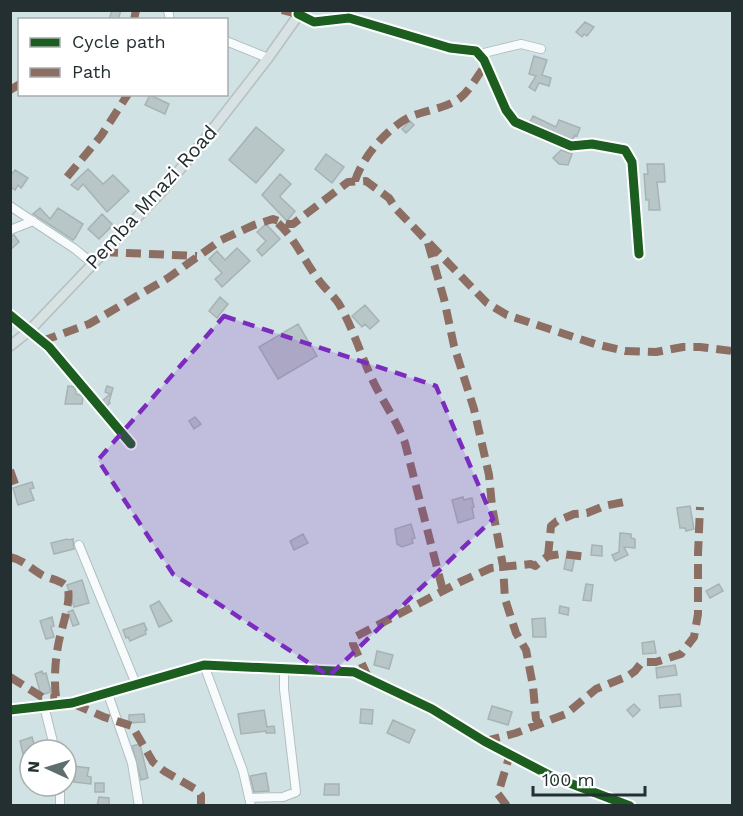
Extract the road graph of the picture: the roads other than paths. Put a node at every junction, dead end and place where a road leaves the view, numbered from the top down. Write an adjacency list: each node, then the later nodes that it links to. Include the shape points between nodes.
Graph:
1 (300, 12): 4 (street, via 314,22 349,18); 5 (main road, Pemba Mnazi Road)
2 (228, 43): 5 (street)
3 (541, 49): 4 (street, via 520,44)
4 (480, 54): 9 (street, via 515,122 571,146 601,145 623,148 628,153 632,162)
5 (268, 58): 10 (main road, Pemba Mnazi Road, via 163,190)
6 (10, 206): 7 (street)
7 (33, 221): 8 (street); 10 (street)
8 (10, 230)
9 (639, 254)
10 (92, 263): 12 (main road, Pemba Mnazi Road)
11 (10, 315): 12 (street)
12 (29, 331): 13 (main road, Pemba Mnazi Road); 14 (street, via 69,369)
13 (10, 346)
14 (131, 444)
15 (80, 545): 18 (street)
16 (204, 665): 17 (street); 18 (street); 24 (street, via 243,771)
17 (284, 668): 23 (street, via 296,792); 27 (street, via 361,673 551,776)
18 (136, 684): 19 (street)
19 (108, 692): 20 (street, via 72,703); 25 (street, via 132,763)
20 (44, 706): 21 (street); 22 (street)
21 (10, 710)
22 (52, 738)
23 (288, 796): 24 (street); 26 (street)
24 (250, 802)
25 (139, 806)
26 (289, 806)
27 (630, 806)

